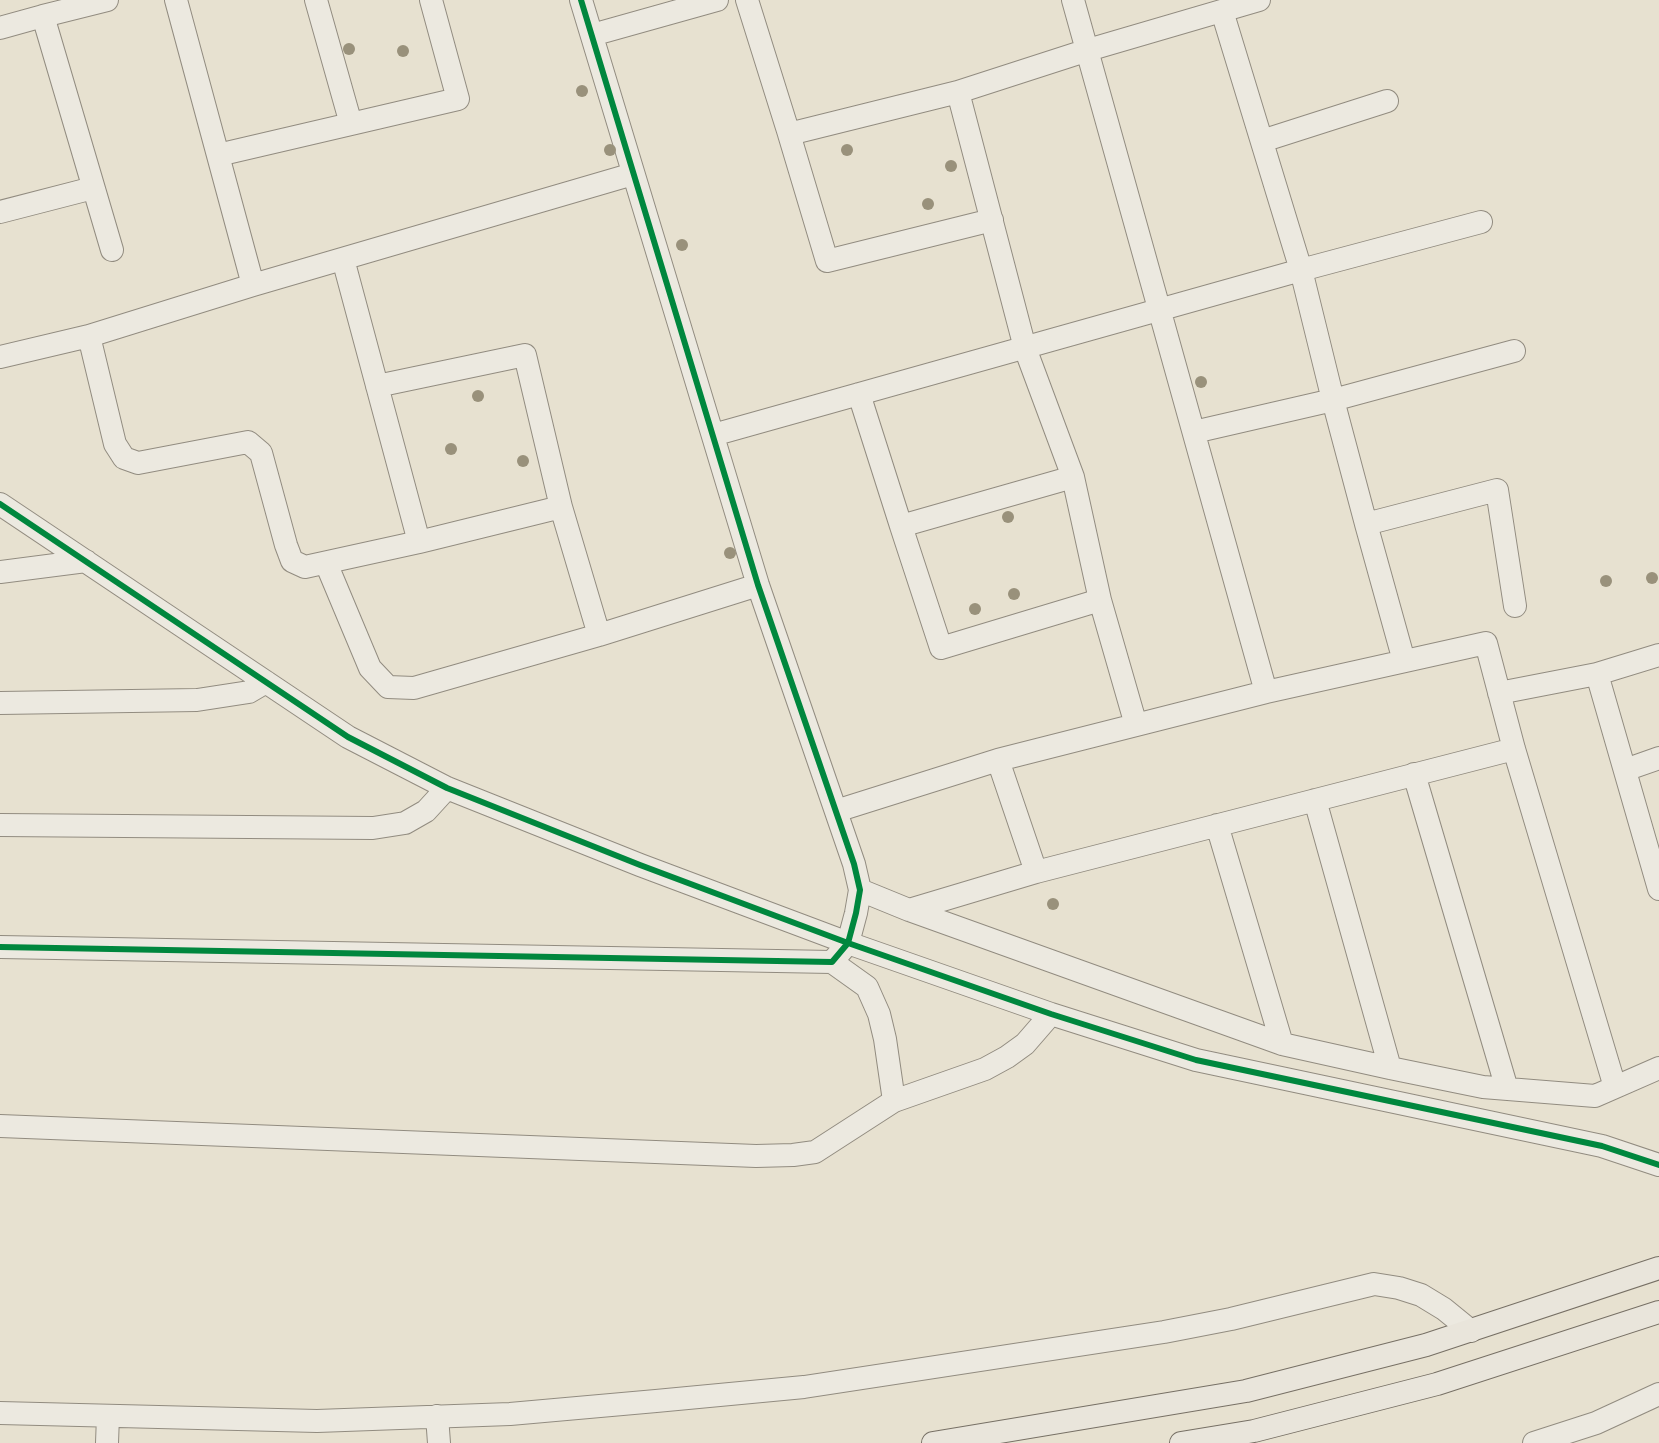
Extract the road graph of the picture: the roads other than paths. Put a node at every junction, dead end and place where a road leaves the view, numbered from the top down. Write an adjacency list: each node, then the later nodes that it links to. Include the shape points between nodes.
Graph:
1 (107, 0): 11 (street)
2 (176, 0): 20 (street)
3 (316, 0): 17 (street)
4 (431, 0): 17 (street, via 458,99)
5 (581, 0): 13 (street)
6 (717, 0): 13 (street)
7 (747, 0): 18 (street)
8 (1073, 0): 14 (street)
9 (1259, 0): 10 (street)
10 (1222, 11): 14 (street); 19 (street)
11 (43, 16): 12 (street); 22 (street)
12 (0, 28)
13 (592, 35): 21 (street)
14 (1088, 50): 15 (street); 30 (street)
15 (958, 92): 18 (street); 24 (street)
16 (1387, 100): 19 (street)
17 (351, 124): 20 (street)
18 (789, 134): 24 (street, via 827,261)
19 (1262, 141): 28 (street)
20 (218, 155): 29 (street)
21 (633, 174): 27 (street); 39 (street)
22 (93, 188): 23 (street); 26 (street)
23 (0, 212)
24 (992, 220): 32 (street)
25 (1481, 222): 28 (street)
26 (112, 250)
27 (342, 259): 29 (street); 35 (street)
28 (1301, 270): 30 (street); 37 (street)
29 (253, 285): 31 (street)
30 (1160, 310): 32 (street); 38 (street)
31 (89, 336): 34 (street); 47 (street, via 115,444 124,458 138,463 248,442 261,453 292,561 305,567)
32 (1025, 348): 36 (street); 40 (street)
33 (1514, 350): 37 (street)
34 (0, 357)
35 (377, 386): 42 (street, via 525,355); 45 (street)
36 (859, 394): 39 (street); 44 (street)
37 (1333, 400): 38 (street); 43 (street)
38 (1194, 432): 57 (street)
39 (713, 435): 49 (street)
40 (1073, 477): 44 (street); 50 (street)
41 (0, 504): 46 (street)
42 (561, 507): 45 (street); 52 (street)
43 (1366, 524): 51 (street, via 1497,490); 54 (street)
44 (901, 526): 50 (street, via 941,648)
45 (419, 542): 47 (street)
46 (86, 562): 48 (street); 56 (street)
47 (326, 563): 52 (street, via 370,668 388,687 414,688)
48 (0, 572)
49 (758, 585): 52 (street); 68 (street)
50 (1100, 600): 60 (street)
51 (1515, 606)
52 (599, 635)
53 (1659, 655): 55 (street)
54 (1404, 661): 57 (street); 58 (street, via 1486,643)
55 (1597, 674): 58 (street); 64 (street)
56 (266, 682): 59 (street, via 249,692 197,700); 66 (street, via 348,737)
57 (1266, 692): 60 (street)
58 (1499, 694): 61 (street)
59 (0, 703)
60 (1136, 726): 63 (street)
61 (1514, 749): 65 (street); 83 (street)
62 (1659, 758): 64 (street)
63 (998, 760): 68 (street); 72 (street)
64 (1625, 770): 71 (street)
65 (1414, 774): 67 (street); 84 (street)
66 (447, 788): 69 (street, via 426,811 405,823 374,828); 76 (street, via 640,865)
67 (1315, 800): 70 (street); 81 (street)
68 (836, 811): 74 (street)
69 (0, 825)
70 (1217, 825): 72 (street); 80 (street)
71 (1655, 861): 73 (street)
72 (1036, 872): 75 (street)
73 (1659, 889)
74 (860, 890): 75 (street); 76 (street)
75 (909, 910): 80 (street)
76 (848, 943): 78 (street); 79 (street)
77 (0, 948): 78 (street)
78 (832, 962): 85 (street, via 867,987 879,1014)
79 (1051, 1014): 85 (street, via 1025,1044 1007,1057 985,1069); 87 (street, via 1196,1060 1602,1146)
80 (1282, 1044): 81 (street)
81 (1390, 1068): 84 (street, via 1483,1087)
82 (1659, 1068): 83 (street)
83 (1615, 1087): 84 (street, via 1595,1096)
84 (1507, 1089)
85 (894, 1101): 86 (street, via 815,1152 793,1155 756,1156)
86 (0, 1126)
87 (1659, 1165)
88 (1659, 1268): 90 (main road)
89 (1659, 1312): 98 (main road, via 1437,1384 1254,1431)
90 (1471, 1331): 94 (street, via 1444,1309 1421,1295 1374,1284 1231,1319 1164,1332 804,1387 510,1414); 97 (main road, via 1246,1391)
91 (1659, 1394): 99 (street, via 1596,1423)
92 (0, 1413): 93 (street)
93 (108, 1416): 94 (street, via 317,1422); 95 (street)
94 (437, 1416): 96 (street)
95 (107, 1443)
96 (439, 1443)
97 (933, 1443)
98 (1181, 1443)
99 (1534, 1443)

